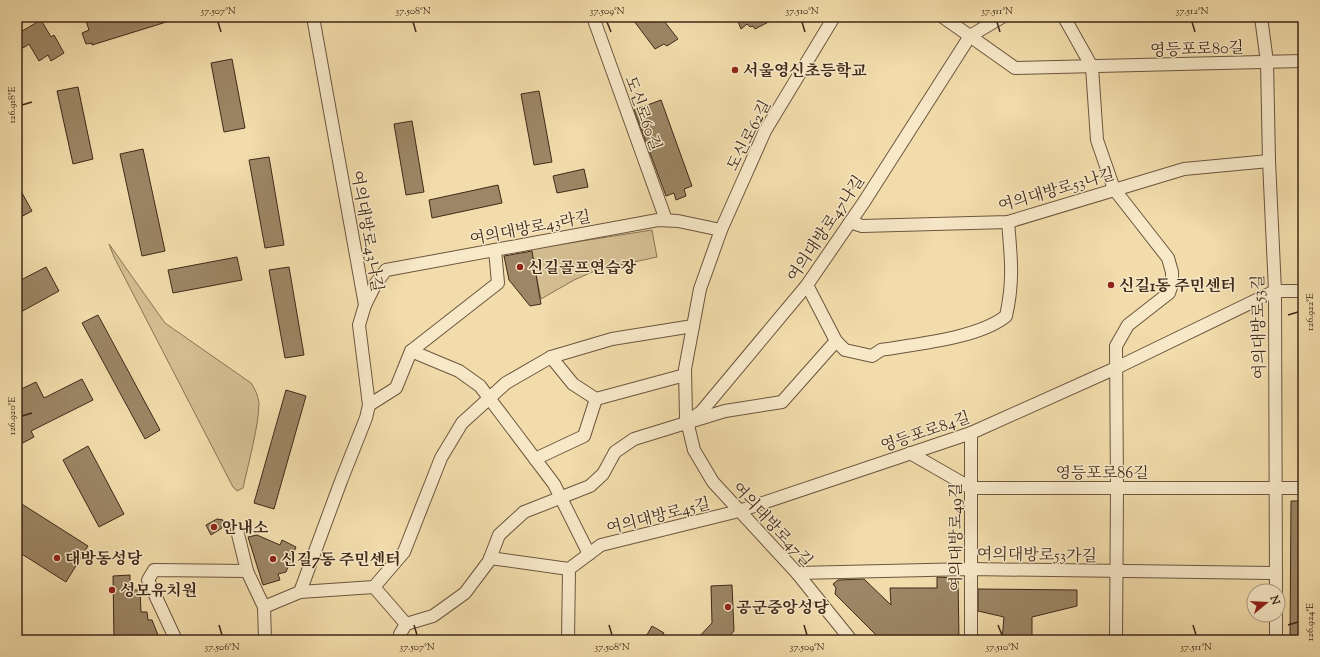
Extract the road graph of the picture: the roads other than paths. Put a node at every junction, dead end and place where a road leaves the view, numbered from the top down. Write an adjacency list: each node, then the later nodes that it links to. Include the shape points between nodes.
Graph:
1 (313, 17): 22 (street, 여의대방로43나길)
2 (593, 17): 14 (street, 도신로60길)
3 (834, 17): 17 (street, 도신로62길, via 765,131)
4 (943, 17): 8 (street, 영등포로80길)
5 (1002, 17): 8 (street)
6 (1064, 17): 11 (street)
7 (1261, 17): 10 (street, 여의대방로53길)
8 (970, 36): 11 (street, 영등포로80길, via 1015,68); 15 (street, 여의대방로47나길)
9 (1303, 61): 10 (street, 영등포로80길)
10 (1267, 62): 11 (street, 영등포로80길); 12 (street, 여의대방로53길)
11 (1092, 66): 13 (street, via 1097,140)
12 (1269, 161): 13 (street, 여의대방로53나길, via 1184,169); 20 (street, 여의대방로53길)
13 (1114, 189): 16 (street, 여의대방로53나길); 27 (street, via 1168,258 1172,272 1170,293 1128,325 1116,346)
14 (666, 220): 17 (street, 여의대방로43라길); 18 (street, 여의대방로43라길)
15 (850, 222): 16 (street, 여의대방로53나길, via 862,226); 19 (street, 여의대방로47나길)
16 (1008, 222): 24 (street, via 1012,280 1006,316 998,322 959,335 881,350 872,356 845,350)
17 (721, 230): 23 (street, 여의대방로47길, via 700,289)
18 (495, 250): 22 (street, 여의대방로43라길, via 386,270); 25 (street, via 498,283)
19 (807, 285): 24 (street); 32 (street, 여의대방로47나길, via 701,412)
20 (1275, 291): 21 (street, 영등포로84길); 27 (street, 영등포로84길); 38 (street, 여의대방로53길)
21 (1303, 291)
22 (365, 305): 31 (street, 여의대방로43나길, via 359,325)
23 (693, 326): 26 (street, via 612,339); 28 (street, 여의대방로47길)
24 (836, 341): 32 (street, via 782,402 725,411)
25 (411, 351): 29 (street, via 459,371 480,386); 31 (street, via 396,388)
26 (551, 357): 29 (street, via 506,383); 30 (street, via 573,384)
27 (1116, 368): 33 (street, 영등포로84길); 37 (street)
28 (685, 375): 30 (street); 32 (street, 여의대방로47길)
29 (489, 398): 35 (street); 52 (street, via 462,422 441,458 404,552)
30 (596, 399): 35 (street, via 584,436)
31 (369, 405): 53 (street, 여의대방로43나길)
32 (687, 422): 40 (street, via 634,439 615,452 603,474 590,486); 41 (street, 여의대방로47길, via 694,450 713,482)
33 (971, 433): 34 (street, 영등포로84길); 36 (street, 여의대방로49길)
34 (910, 453): 36 (street, 영등포로86길); 41 (street, 영등포로84길)
35 (535, 459): 40 (street)
36 (971, 488): 37 (street, 영등포로86길); 46 (street, 여의대방로49길)
37 (1117, 488): 38 (street, 영등포로86길); 47 (street)
38 (1276, 488): 39 (street, 영등포로86길); 50 (street, 여의대방로53길)
39 (1303, 488)
40 (561, 498): 43 (street); 44 (street, via 524,512 499,535)
41 (739, 511): 43 (street, 여의대방로45길, via 601,545); 49 (street, 여의대방로47길)
42 (237, 530): 48 (street)
43 (589, 554): 45 (street, 여의대방로45길)
44 (490, 558): 45 (street); 56 (street, via 465,593 433,616)
45 (569, 569): 60 (street)
46 (970, 569): 47 (street, 여의대방로53가길); 49 (street, 여의대방로53가길); 62 (street, 여의대방로49길)
47 (1115, 571): 50 (street, 여의대방로53가길); 63 (street)
48 (246, 572): 54 (street); 57 (street, via 154,570 148,580)
49 (797, 573): 61 (street, 여의대방로47길)
50 (1276, 573): 51 (street, 여의대방로53길)
51 (1276, 583)
52 (374, 588): 53 (street); 56 (street)
53 (300, 592): 54 (street)
54 (264, 607): 58 (street)
55 (1276, 623): 64 (street)
56 (406, 624): 59 (street, via 400,634)
57 (176, 640)
58 (265, 640)
59 (400, 640)
60 (568, 640)
61 (851, 640)
62 (971, 640)
63 (1116, 640)
64 (1276, 640)

